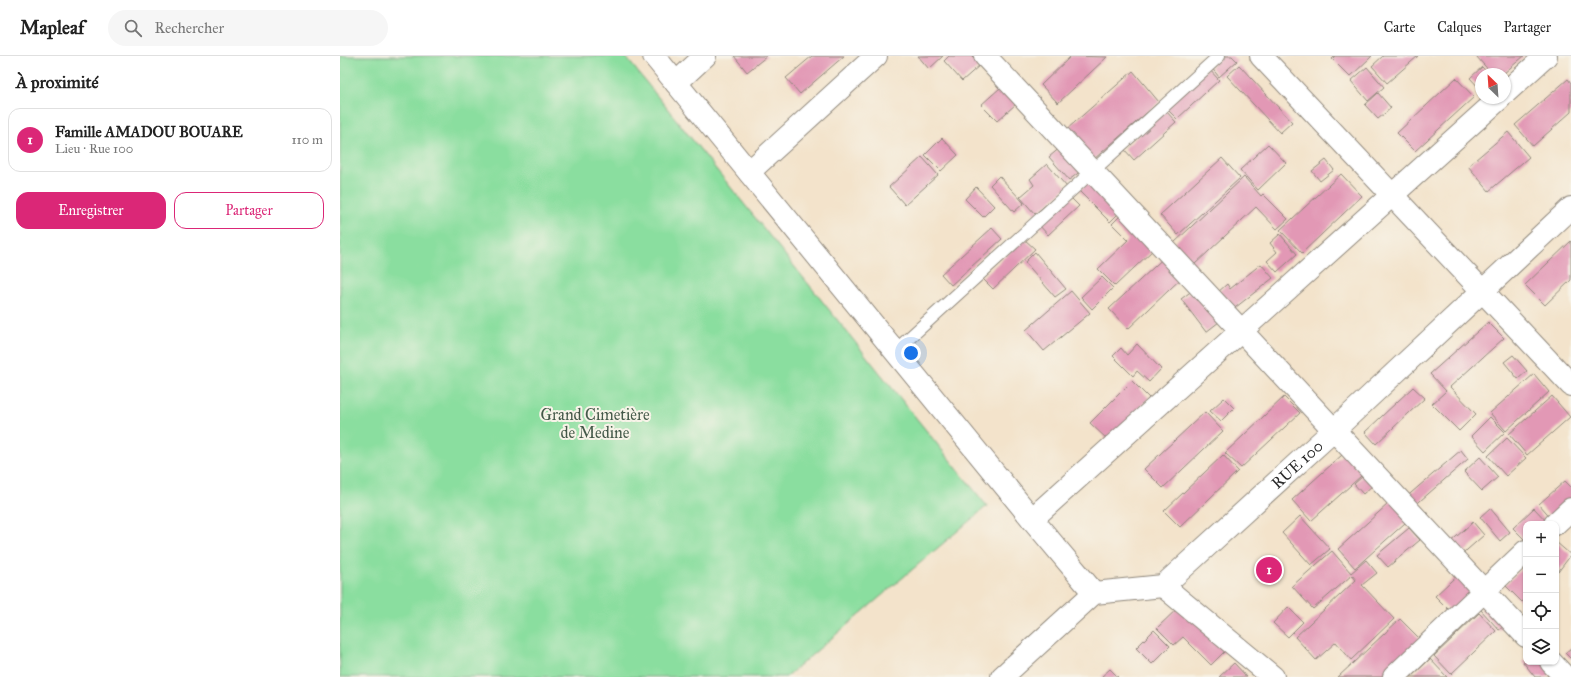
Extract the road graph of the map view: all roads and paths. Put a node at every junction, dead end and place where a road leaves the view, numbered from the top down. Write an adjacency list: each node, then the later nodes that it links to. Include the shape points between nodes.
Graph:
1 (654, 56): 8 (street)
2 (705, 56): 8 (street)
3 (876, 56): 12 (street)
4 (986, 56): 11 (street)
5 (1219, 56): 11 (lane)
6 (1261, 56): 13 (street)
7 (1546, 56): 9 (street)
8 (676, 83): 12 (street)
9 (1511, 88)
10 (1493, 104): 13 (street)
11 (1093, 171): 16 (street); 17 (lane)
12 (749, 172): 17 (street)
13 (1392, 195): 15 (street); 16 (street)
14 (1571, 208): 15 (street, RUE 100)
15 (1483, 291): 18 (street); 19 (street, RUE 100)
16 (1242, 331): 19 (street); 21 (street)
17 (895, 351): 21 (street)
18 (1571, 385)
19 (1334, 430): 24 (street, RUE 100); 25 (street)
20 (1571, 509): 22 (street)
21 (1032, 519): 26 (street)
22 (1558, 521)
23 (1523, 554): 25 (street)
24 (1163, 586): 26 (street); 30 (street)
25 (1484, 590): 27 (street); 31 (street)
26 (1094, 593): 29 (street)
27 (1523, 633)
28 (1554, 665): 32 (street)
29 (1002, 677)
30 (1273, 677)
31 (1394, 677)
32 (1565, 677)

